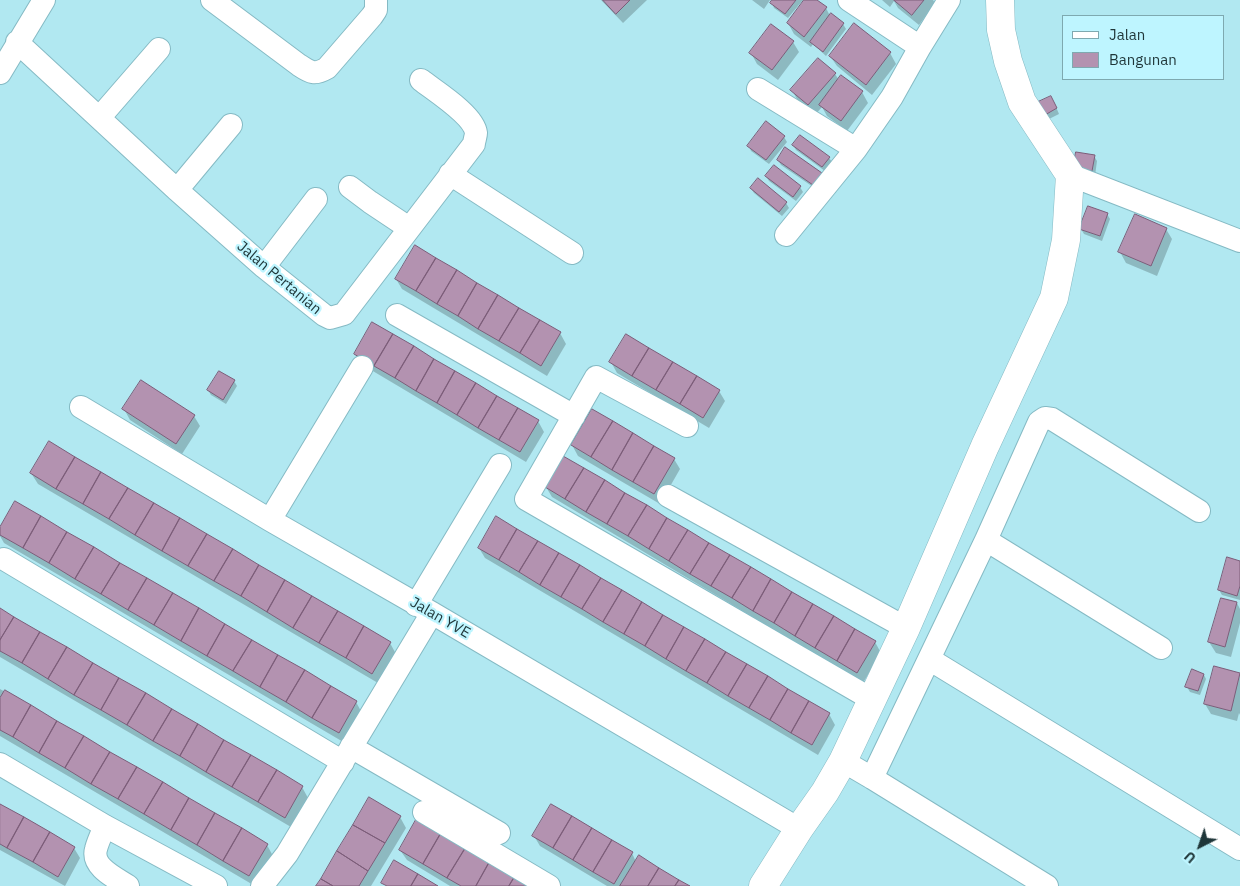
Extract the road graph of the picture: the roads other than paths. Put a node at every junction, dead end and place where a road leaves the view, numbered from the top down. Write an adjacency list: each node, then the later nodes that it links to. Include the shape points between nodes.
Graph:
1 (44, 0): 7 (street)
2 (212, 0): 3 (street, via 309,72 318,73 327,68 372,16)
3 (376, 0)
4 (849, 0): 8 (street)
5 (949, 0): 8 (street)
6 (1000, 0): 17 (street, via 1001,30 1022,102)
7 (17, 42): 10 (street); 13 (street, Jalan Pertanian)
8 (920, 47): 15 (street, via 892,97)
9 (160, 49): 13 (street)
10 (0, 73)
11 (421, 80): 16 (street, Jalan Pertanian, via 466,115 476,133 474,144)
12 (758, 88): 15 (street)
13 (100, 117): 19 (street, Jalan Pertanian)
14 (231, 125): 19 (street)
15 (856, 149): 22 (street)
16 (450, 174): 21 (street, Jalan Pertanian); 24 (street)
17 (1070, 174): 23 (street); 38 (street, via 1066,240 1054,298)
18 (350, 187): 21 (street)
19 (177, 190): 25 (street, Jalan Pertanian)
20 (316, 199): 25 (street)
21 (409, 228): 25 (street, Jalan Pertanian, via 344,314 338,317 324,315)
22 (786, 234)
23 (1240, 241)
24 (572, 254)
25 (264, 267)
26 (397, 315): 29 (street)
27 (362, 367): 34 (street)
28 (81, 407): 34 (street, Jalan YVE)
29 (574, 416): 30 (street, via 596,377); 41 (street, via 526,499)
30 (687, 426)
31 (500, 465): 37 (street)
32 (668, 496): 38 (street)
33 (1199, 511): 35 (street, via 1052,419 1045,418 1039,422)
34 (270, 520): 37 (street, Jalan YVE)
35 (986, 540): 39 (street); 40 (street)
36 (4, 559): 42 (street)
37 (424, 609): 42 (street); 48 (street, Jalan YVE)
38 (906, 628): 41 (street)
39 (1162, 648)
40 (929, 659): 45 (street); 50 (street)
41 (873, 700): 43 (street)
42 (347, 755): 49 (street); 53 (street, via 287,854)
43 (843, 761): 45 (street); 48 (street, via 826,792)
44 (0, 764): 47 (street)
45 (872, 778): 56 (street)
46 (424, 812): 54 (street)
47 (105, 826): 51 (street, via 95,851 97,860 103,870); 52 (street)
48 (799, 829): 55 (street)
49 (499, 833)
50 (1240, 849)
51 (128, 886)
52 (216, 886)
53 (262, 886)
54 (549, 886)
55 (763, 886)
56 (1048, 886)

